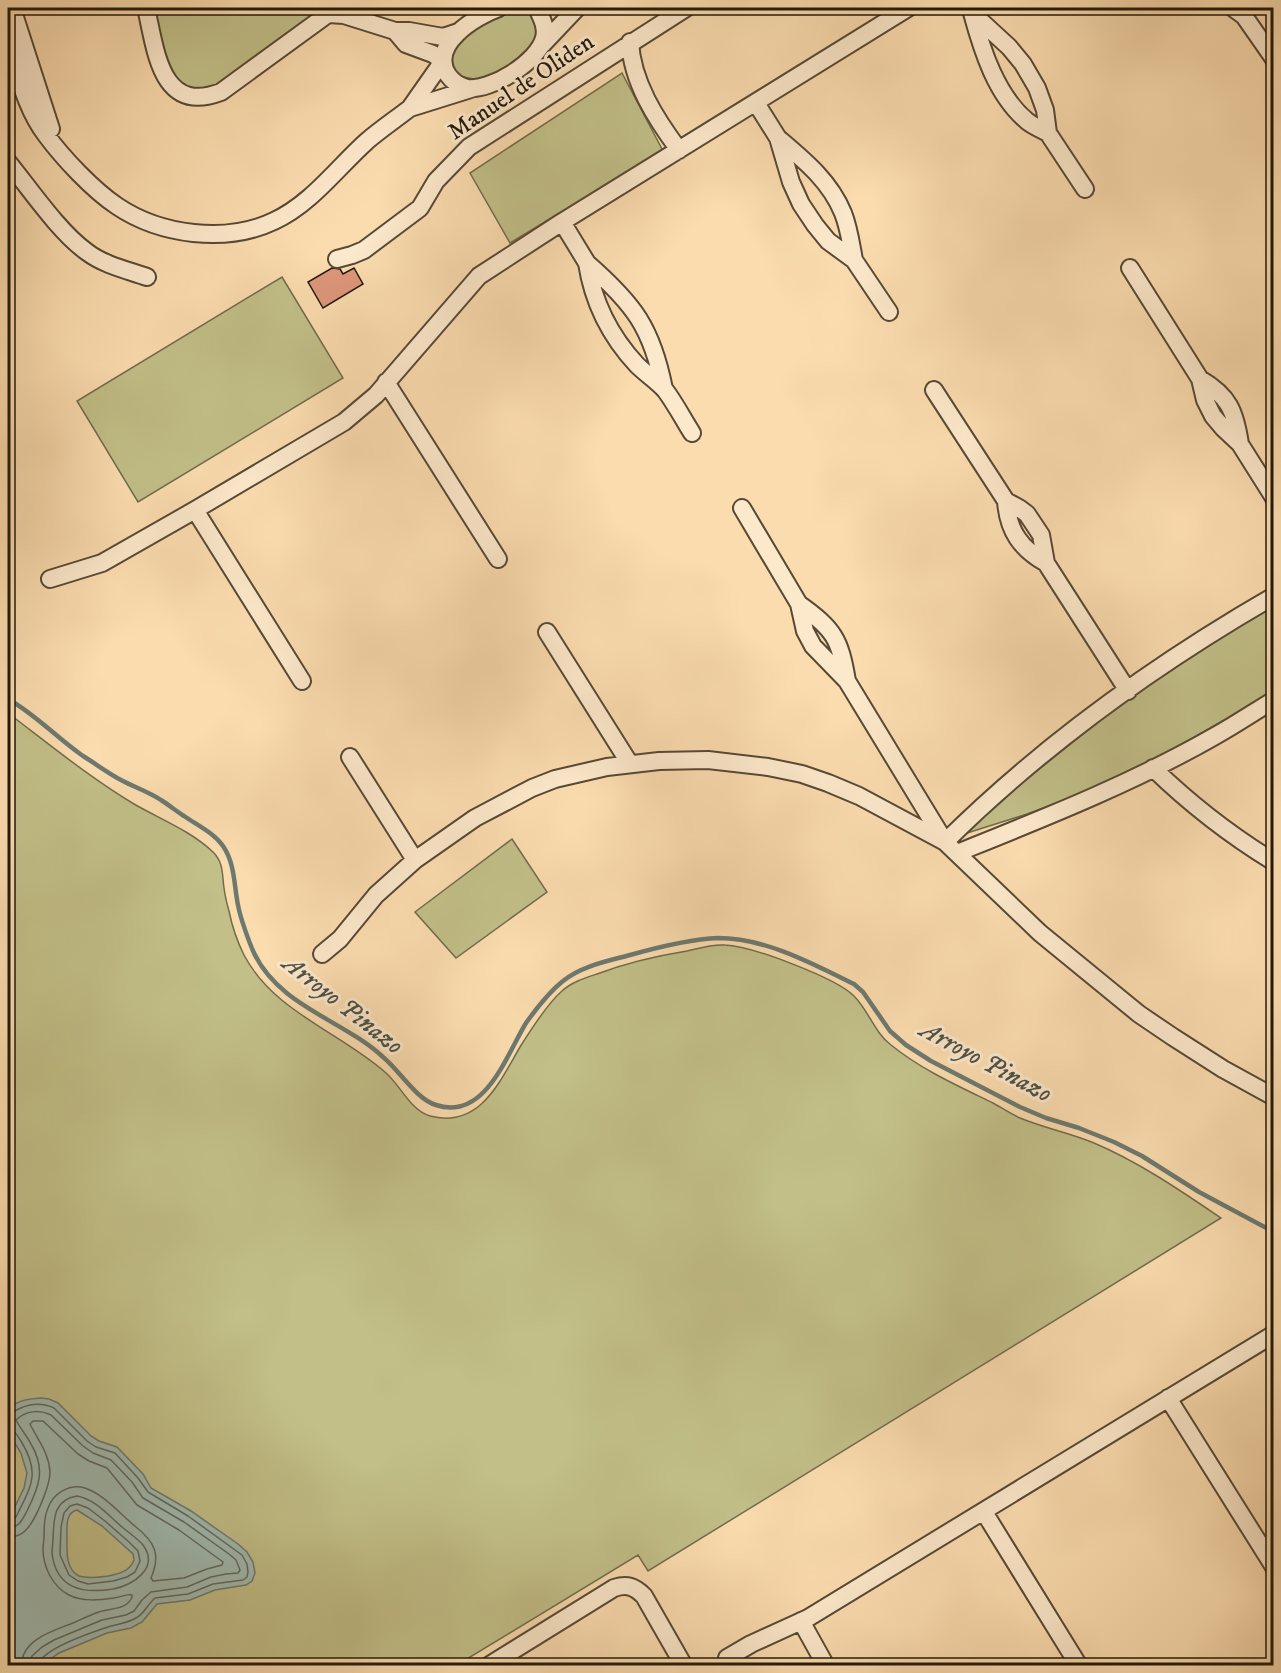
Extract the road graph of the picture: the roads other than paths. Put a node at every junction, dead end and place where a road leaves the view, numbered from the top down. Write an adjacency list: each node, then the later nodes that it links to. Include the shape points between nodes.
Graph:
1 (146, 8): 9 (street, via 164,76 172,87 192,97 221,92)
2 (499, 8): 12 (street)
3 (537, 8): 15 (street, via 545,32)
4 (577, 8): 15 (street)
5 (686, 8): 13 (street, Manuel de Oliden)
6 (908, 8): 19 (street)
7 (970, 10): 21 (street, via 1023,64 1045,110); 21 (street, via 996,80 1027,122)
8 (1240, 10): 16 (street)
9 (324, 11): 11 (street)
10 (12, 18): 23 (street)
11 (395, 31): 12 (street, via 443,37); 17 (street, via 406,44)
12 (458, 32): 17 (street, via 444,52)
13 (630, 42): 24 (street, via 641,86 657,120); 28 (street, Manuel de Oliden, via 468,147 436,181 420,208 364,250)
14 (8, 43): 23 (street, via 36,119)
15 (541, 47): 18 (street, via 518,69)
16 (1274, 59)
17 (443, 61): 18 (street, via 452,81); 20 (street)
18 (475, 88): 20 (street)
19 (756, 103): 22 (street); 24 (street)
20 (410, 108): 23 (street, via 368,140 291,211 275,221 227,233 187,232 134,215 102,194)
21 (1048, 133): 26 (street)
22 (778, 138): 29 (street, via 801,204 828,241); 29 (street, via 819,174 833,193 843,213)
23 (59, 150)
24 (678, 150): 27 (street)
25 (8, 162): 32 (street, via 86,252)
26 (1085, 189)
27 (562, 222): 30 (street); 34 (street, via 479,276)
28 (337, 259)
29 (854, 260): 33 (street)
30 (587, 263): 35 (street, via 590,283 607,324 635,362); 35 (street, via 637,314 650,337)
31 (1130, 268): 38 (street, via 1200,379 1220,392 1231,409 1240,444)
32 (147, 277)
33 (889, 312)
34 (386, 382): 40 (street, via 344,422); 41 (street)
35 (664, 389): 37 (street)
36 (934, 390): 48 (street, via 1006,501 1019,507 1034,523 1041,535 1046,563)
37 (692, 433)
38 (1274, 498)
39 (742, 508): 44 (street)
40 (195, 510): 42 (street, via 102,563); 46 (street)
41 (498, 559)
42 (50, 579)
43 (1274, 596): 48 (street)
44 (799, 604): 47 (street, via 813,646); 47 (street, via 835,637)
45 (547, 632): 51 (street)
46 (302, 681)
47 (847, 681): 53 (street)
48 (1128, 690): 53 (street, via 989,799)
49 (1274, 700): 52 (street)
50 (350, 757): 54 (street)
51 (630, 764): 53 (street, via 708,760 802,774 859,796); 54 (street, via 576,774 532,788 475,818)
52 (1154, 768): 53 (street, via 1044,819); 55 (street, via 1216,823)
53 (951, 847): 57 (street, via 1040,933 1139,1014 1223,1070)
54 (415, 860): 56 (street, via 376,895 340,939)
55 (1274, 862)
56 (322, 954)
57 (1274, 1097)
58 (1274, 1334): 59 (street)
59 (1168, 1398): 60 (street); 61 (street)
60 (984, 1512): 62 (street); 67 (street)
61 (1274, 1567)
62 (801, 1621): 63 (street); 66 (street)
63 (727, 1658)
64 (488, 1665): 65 (street, via 621,1586 637,1589 644,1596)
65 (684, 1665)
66 (826, 1665)
67 (1079, 1665)

